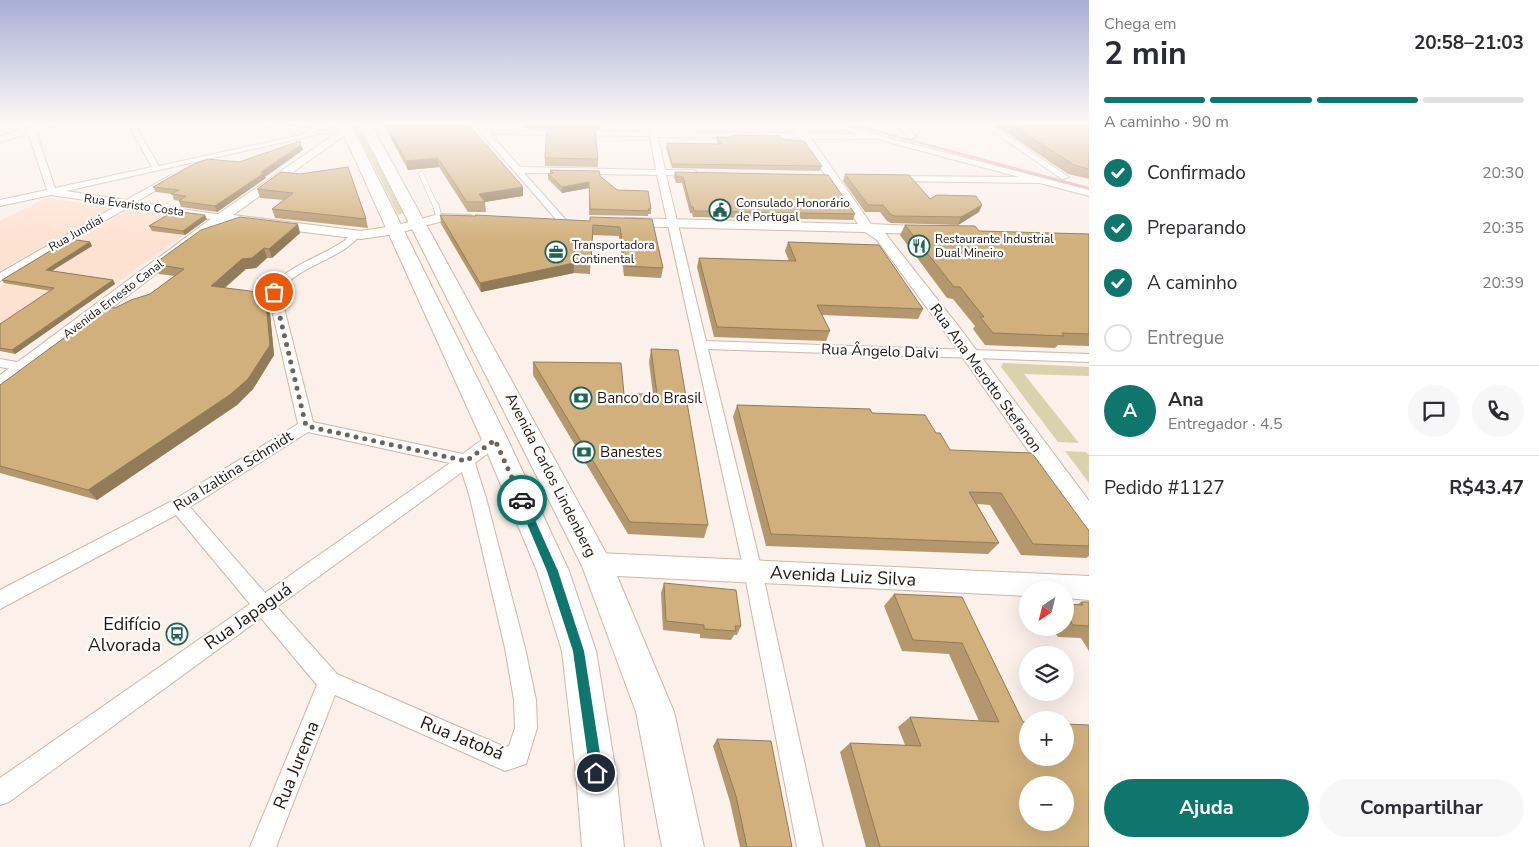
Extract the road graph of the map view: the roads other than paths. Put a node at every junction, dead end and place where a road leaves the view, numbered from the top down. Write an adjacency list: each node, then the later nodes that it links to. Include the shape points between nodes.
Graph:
1 (44, 164): 23 (street)
2 (154, 164): 14 (street)
3 (180, 164): 14 (street)
4 (195, 164): 26 (street, Rua Jundiai)
5 (296, 164): 27 (street, Avenida Ernesto Canal)
6 (374, 164): 32 (main road, Avenida Carlos Lindenberg)
7 (386, 164): 32 (main road, Avenida Carlos Lindenberg)
8 (512, 164): 15 (street)
9 (659, 164): 16 (street)
10 (826, 164): 35 (street, Rua Ana Merotto Stefanon)
11 (978, 164): 21 (street)
12 (1011, 164): 20 (street)
13 (1044, 164): 20 (street)
14 (157, 169): 23 (street)
15 (518, 170): 16 (street); 30 (street)
16 (661, 172): 18 (street); 33 (street)
17 (421, 174): 32 (lane, via 438,210)
18 (699, 174)
19 (883, 178): 21 (street)
20 (1065, 178): 22 (street)
21 (1040, 180): 24 (street)
22 (1089, 184)
23 (52, 192): 25 (street); 26 (street, Rua Evaristo Costa)
24 (1089, 194)
25 (0, 203)
26 (125, 205): 27 (street, Rua Evaristo Costa); 37 (street, Rua Jundiai)
27 (222, 218): 36 (street, Rua Evaristo Costa); 42 (street, Avenida Ernesto Canal)
28 (481, 218): 32 (street, Rua Evaristo Costa)
29 (544, 220): 30 (street)
30 (567, 221)
31 (608, 222): 33 (street)
32 (417, 224): 36 (street, Rua Evaristo Costa); 45 (main road, Avenida Carlos Lindenberg); 49 (main road, Avenida Carlos Lindenberg)
33 (673, 224): 35 (street); 38 (street)
34 (942, 230): 35 (street)
35 (878, 231): 39 (street, Rua Ana Merotto Stefanon)
36 (356, 234): 44 (street, Rua Izaltina Schmidt, via 346,244 288,278 274,292)
37 (0, 278)
38 (702, 345): 39 (street, Rua Ângelo Dalvi); 50 (street)
39 (969, 354): 40 (street, Rua Ângelo Dalvi); 48 (street, Rua Ana Merotto Stefanon)
40 (1089, 358)
41 (0, 363): 42 (street)
42 (22, 367): 43 (street, Avenida Ernesto Canal)
43 (0, 384)
44 (306, 426): 46 (street); 47 (street, Rua Izaltina Schmidt)
45 (495, 440): 46 (street, Rua Japaguá); 57 (main road, Avenida Carlos Lindenberg, via 552,571 579,651)
46 (466, 461): 53 (street, Rua Japaguá); 54 (street, Rua Jatobá, via 478,498 526,700 526,728 518,756 504,759)
47 (178, 506): 52 (street, Rua Izaltina Schmidt); 53 (street, Rua Jatobá)
48 (1089, 519)
49 (597, 564): 50 (street, Avenida Luiz Silva); 58 (main road, Avenida Carlos Lindenberg, via 655,712)
50 (753, 571): 51 (street, Avenida Luiz Silva); 59 (street)
51 (1089, 588)
52 (0, 600)
53 (263, 606): 54 (street, Rua Jatobá); 55 (street, Rua Japaguá)
54 (329, 682): 56 (street, Rua Jurema)
55 (0, 792)
56 (263, 847)
57 (603, 847)
58 (683, 847)
59 (810, 847)

